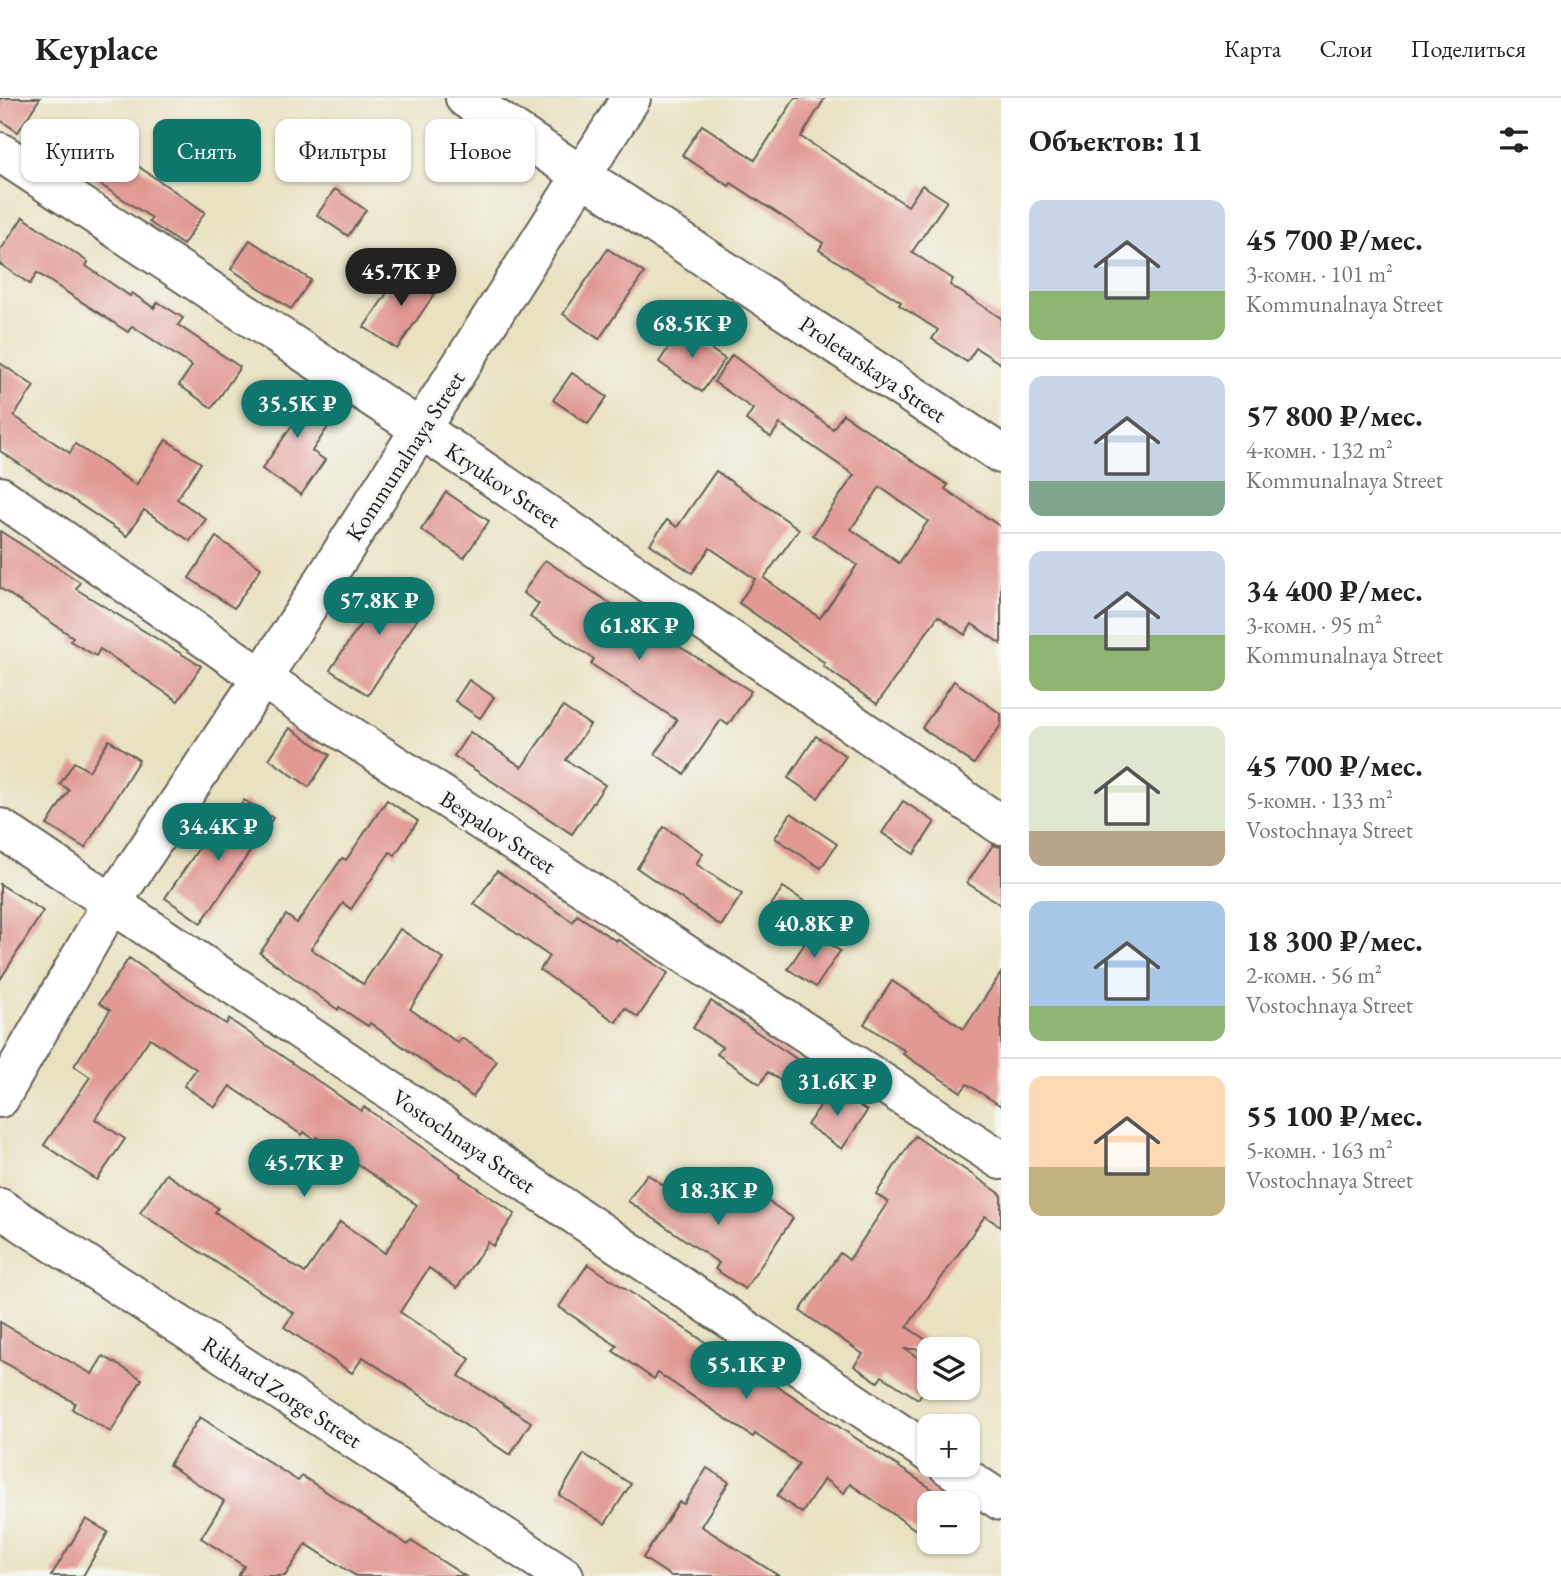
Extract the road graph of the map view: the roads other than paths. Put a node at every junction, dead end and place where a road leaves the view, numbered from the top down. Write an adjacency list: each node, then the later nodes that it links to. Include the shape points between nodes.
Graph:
1 (465, 98): 4 (street, Proletarskaya Street)
2 (631, 98): 4 (street, Kommunalnaya Street)
3 (0, 152): 5 (street, Kryukov Street)
4 (582, 176): 5 (street, Kommunalnaya Street); 6 (street, Proletarskaya Street)
5 (421, 430): 8 (street, Kommunalnaya Street); 9 (street, Kryukov Street)
6 (1001, 454)
7 (0, 496): 8 (street, Bespalov Street)
8 (262, 678): 11 (street, Kommunalnaya Street); 13 (street, Bespalov Street)
9 (1001, 825)
10 (0, 828): 11 (street, Vostochnaya Street)
11 (111, 904): 12 (street, Kommunalnaya Street); 15 (street, Vostochnaya Street)
12 (0, 1098)
13 (1001, 1160)
14 (0, 1208): 18 (street, Rikhard Zorge Street)
15 (917, 1445)
16 (965, 1477): 17 (street)
17 (1001, 1501)
18 (565, 1576)

